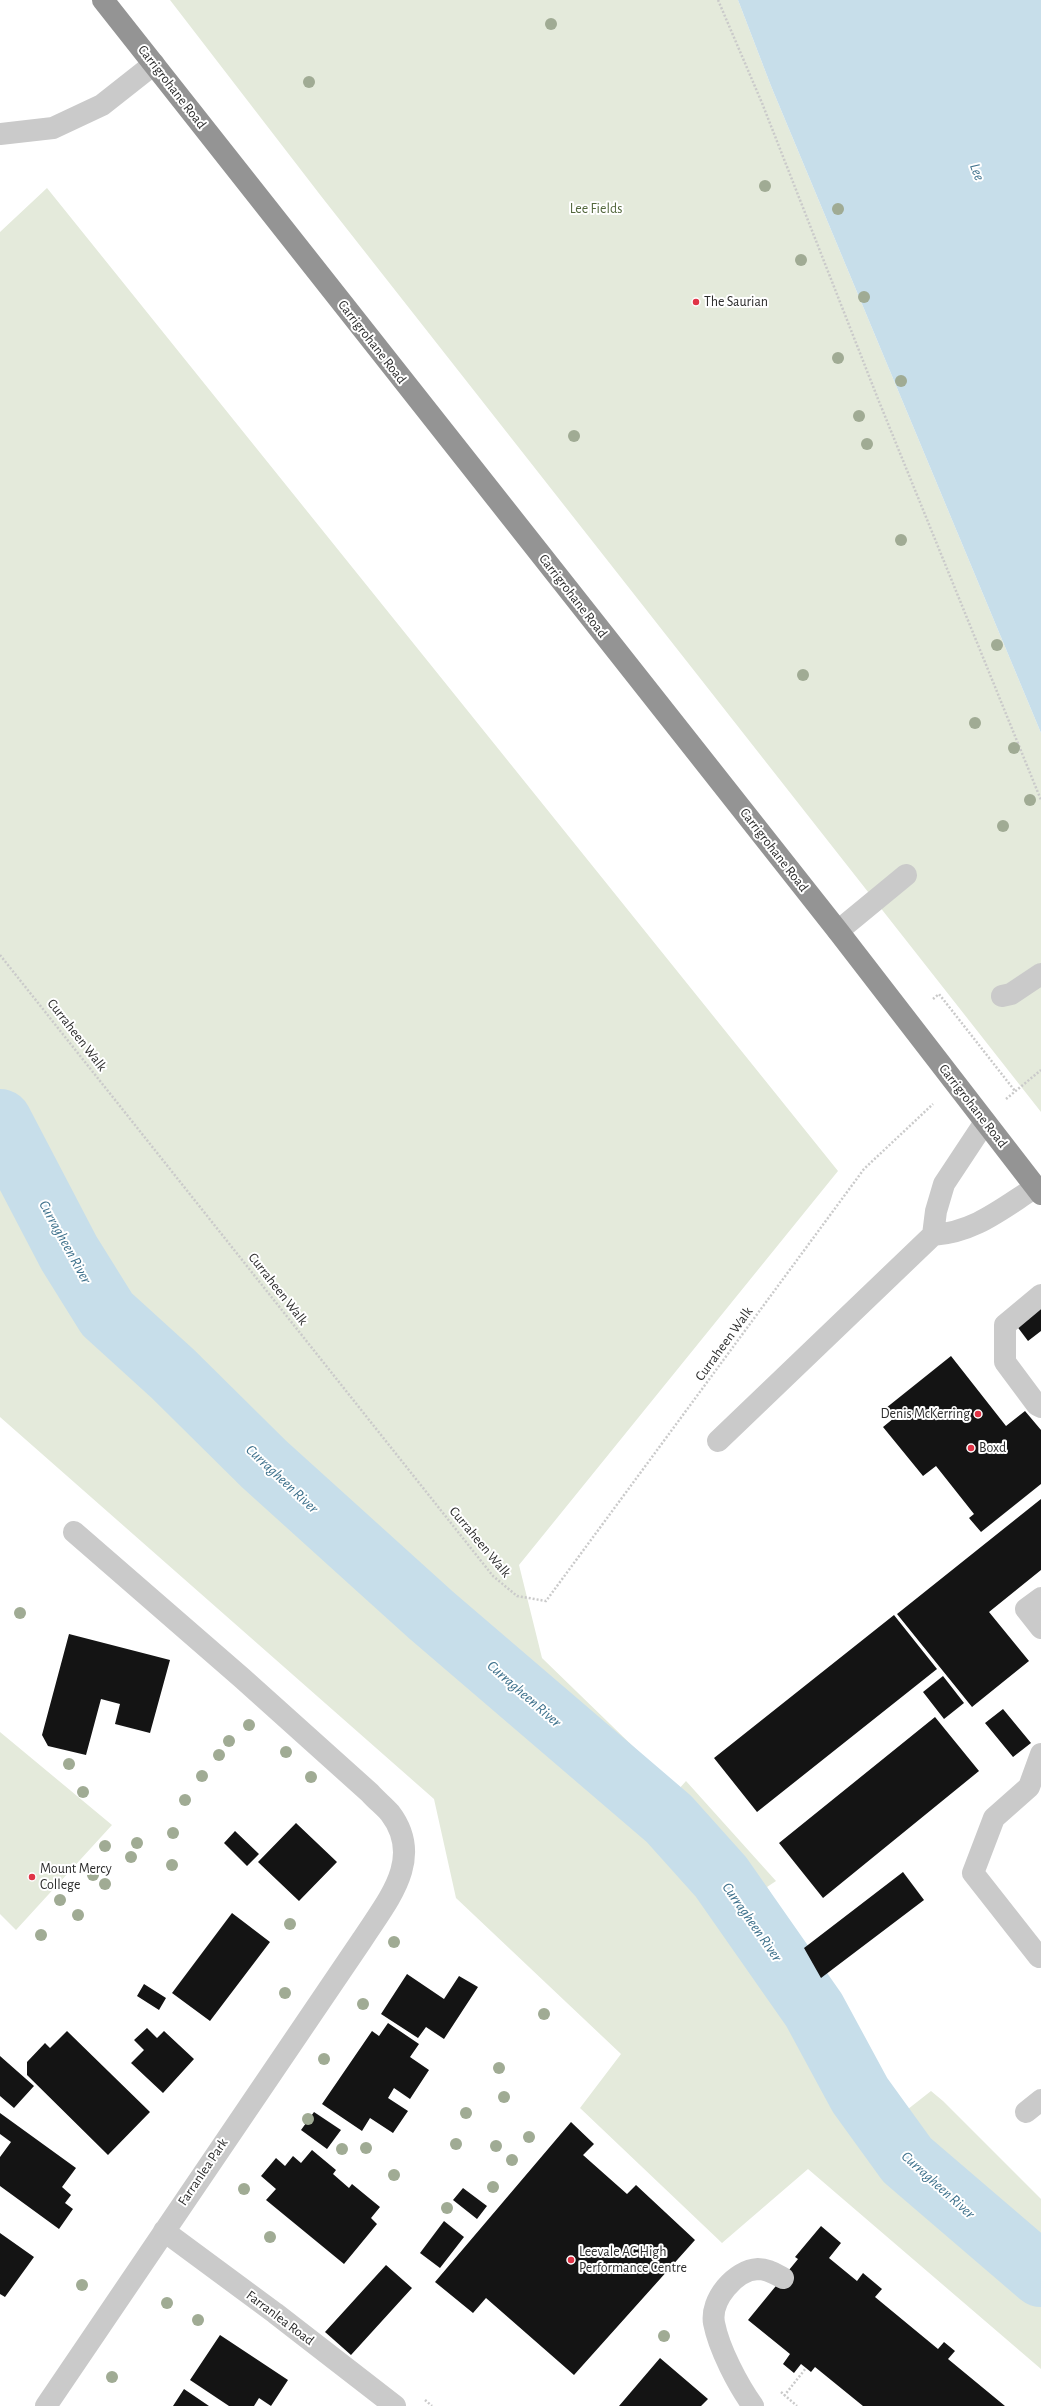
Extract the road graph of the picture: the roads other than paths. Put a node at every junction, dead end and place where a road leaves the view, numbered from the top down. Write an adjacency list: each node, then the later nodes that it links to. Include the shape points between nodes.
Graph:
1 (103, 0): 2 (highway, Carrigrohane Road)
2 (154, 64): 3 (street, via 102,105 53,128); 5 (highway, Carrigrohane Road)
3 (0, 134)
4 (906, 875): 5 (street)
5 (838, 931): 8 (highway, Carrigrohane Road)
6 (1041, 974): 7 (street, via 1011,994)
7 (1002, 996)
8 (984, 1121): 9 (highway, Carrigrohane Road); 10 (street, via 944,1184)
9 (1038, 1191): 10 (street, via 977,1224 954,1233)
10 (933, 1235): 13 (street)
11 (1041, 1295): 12 (street, via 1005,1325 1005,1362)
12 (1041, 1407)
13 (718, 1441)
14 (74, 1532): 19 (street, Farranlea Park, via 242,1678 390,1813 401,1833 404,1861 396,1886)
15 (1041, 1598): 16 (street, via 1026,1610)
16 (1041, 1628)
17 (1041, 1754): 18 (street, via 1029,1787 994,1818 973,1873 1039,1957)
18 (1041, 1956)
19 (164, 2231): 21 (street, Farranlea Park); 22 (street, Farranlea Road)
20 (783, 2278): 23 (street, via 767,2270 744,2272 729,2284 715,2309 714,2322 719,2339 738,2382)
21 (46, 2406)
22 (395, 2406)
23 (753, 2406)

